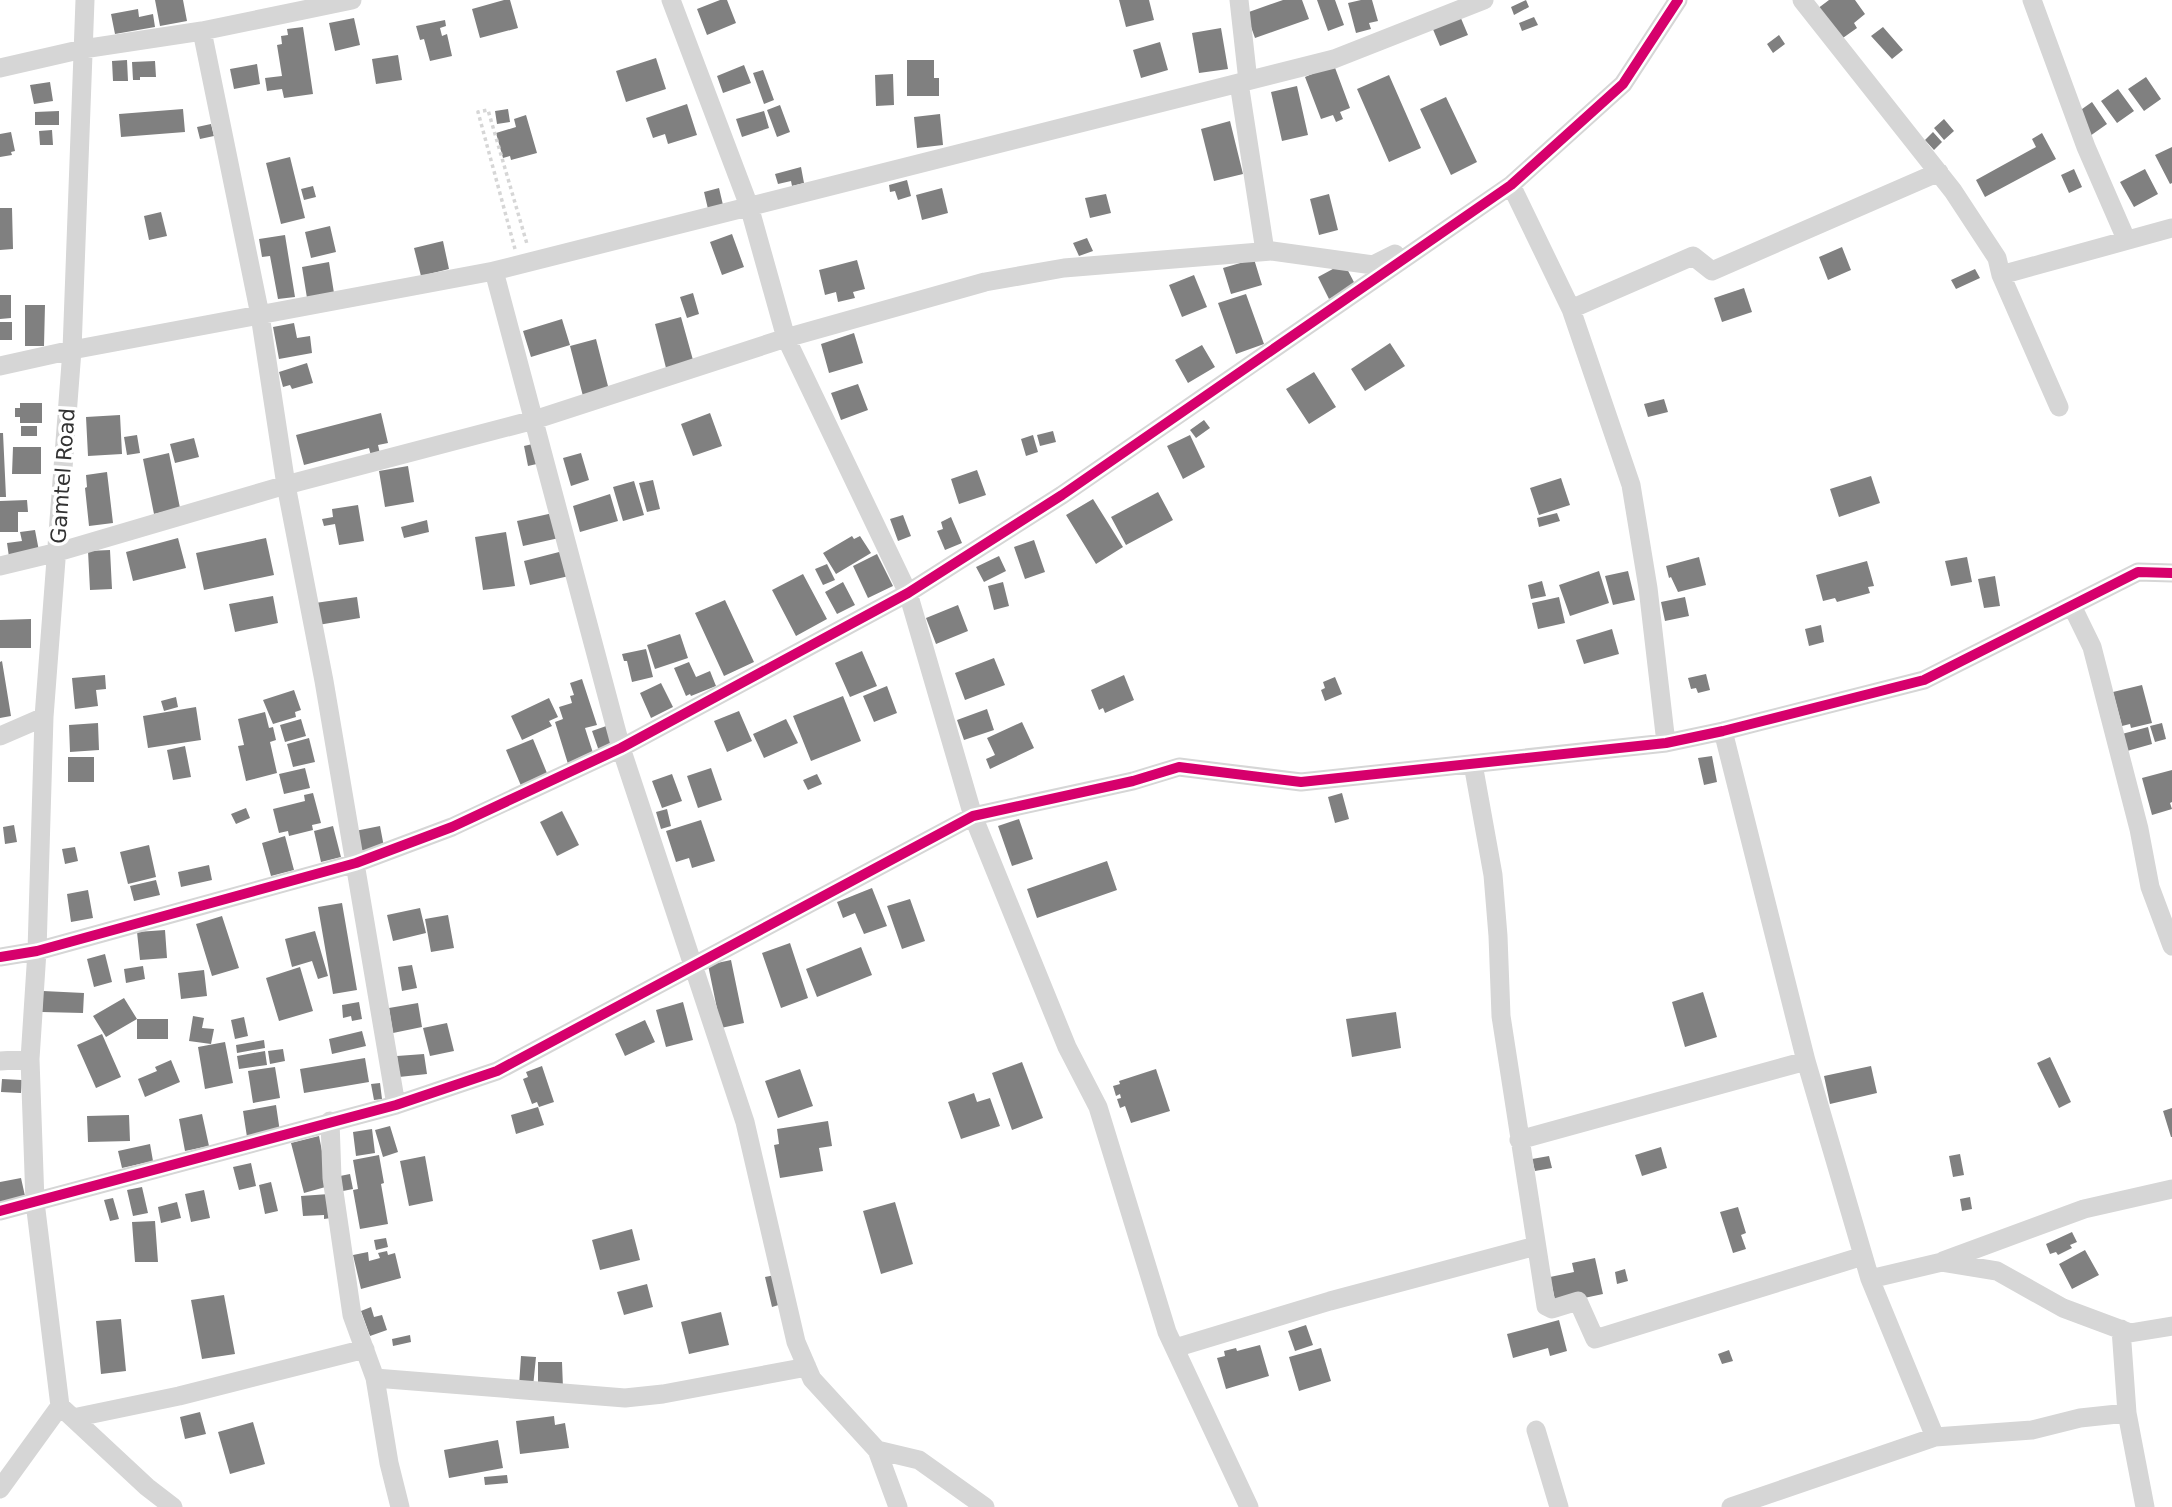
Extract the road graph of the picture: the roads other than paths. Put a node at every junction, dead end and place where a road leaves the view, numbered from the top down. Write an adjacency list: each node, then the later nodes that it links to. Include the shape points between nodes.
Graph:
1 (85, 0): 10 (street, Gamtel Road)
2 (352, 0): 9 (street)
3 (671, 0): 15 (street)
4 (1239, 0): 12 (street)
5 (1678, 0): 14 (street, via 1623,84)
6 (1802, 0): 13 (street)
7 (2032, 0): 18 (street, via 2086,147)
8 (1474, 2): 12 (street, via 1334,59)
9 (202, 31): 10 (street); 23 (street)
10 (83, 49): 11 (street); 25 (street, Gamtel Road)
11 (0, 68)
12 (1243, 82): 15 (street); 19 (street)
13 (1939, 172): 21 (street, via 1997,258); 22 (street, via 1712,271 1693,256)
14 (1511, 185): 16 (street); 22 (street)
15 (749, 206): 20 (street); 24 (street)
16 (1453, 226): 19 (street, via 1373,265); 33 (street, via 1062,495)
17 (2172, 228): 18 (street)
18 (2126, 239): 21 (street)
19 (1265, 251): 24 (street, via 1064,268 985,282)
20 (494, 271): 23 (street); 28 (street)
21 (2001, 275): 27 (street)
22 (1571, 309): 38 (street, via 1631,485)
23 (260, 315): 25 (street); 29 (street)
24 (786, 338): 28 (street); 33 (street)
25 (72, 350): 26 (street); 30 (street, Gamtel Road)
26 (0, 366)
27 (2059, 407)
28 (534, 420): 29 (street); 39 (street)
29 (286, 485): 30 (street); 42 (street)
30 (58, 552): 31 (street); 35 (street, Gamtel Road)
31 (0, 566)
32 (2172, 573): 34 (street, via 2138,572)
33 (908, 593): 39 (street); 41 (street)
34 (2073, 606): 36 (street, via 1924,680); 43 (street, via 2092,647 2150,887)
35 (44, 717): 37 (street); 44 (street, Gamtel Road)
36 (1723, 731): 38 (street); 48 (street)
37 (0, 736)
38 (1666, 743): 40 (street)
39 (621, 748): 42 (street, via 452,827); 46 (street)
40 (1473, 764): 41 (street, via 1300,782 1179,767); 52 (street, via 1493,875 1502,1016)
41 (973, 816): 46 (street); 62 (street, via 1067,1047 1098,1107)
42 (356, 863): 44 (street); 50 (street)
43 (2172, 946)
44 (37, 951): 45 (street); 47 (street, Gamtel Road)
45 (0, 957)
46 (694, 967): 50 (street, via 497,1071); 64 (street, via 745,1122 796,1342)
47 (30, 1059): 49 (street); 54 (street, Gamtel Road)
48 (1806, 1060): 52 (street); 57 (street)
49 (0, 1061)
50 (396, 1105): 51 (street)
51 (330, 1121): 54 (street); 63 (street, via 332,1178 352,1315)
52 (1519, 1140): 56 (street)
53 (2172, 1189): 58 (street, via 2084,1209)
54 (34, 1202): 55 (street); 66 (street, Gamtel Road)
55 (0, 1211)
56 (1536, 1246): 57 (street, via 1546,1306 1552,1309 1578,1301 1595,1339); 62 (street)
57 (1863, 1256): 59 (street)
58 (1942, 1262): 59 (street); 61 (street, via 1997,1271 2063,1308)
59 (1870, 1279): 69 (street)
60 (2172, 1326): 61 (street, via 2130,1333)
61 (2121, 1329): 67 (street)
62 (1175, 1348): 76 (street)
63 (365, 1349): 65 (street); 66 (street, via 179,1396)
64 (807, 1367): 65 (street, via 625,1398); 70 (street, via 812,1379)
65 (375, 1378): 73 (street)
66 (67, 1412): 71 (street); 72 (street)
67 (2127, 1413): 69 (street, via 2032,1430); 79 (street)
68 (1536, 1430): 77 (street)
69 (1935, 1437): 78 (street)
70 (877, 1450): 74 (street); 75 (street, via 919,1460)
71 (0, 1489)
72 (173, 1507)
73 (400, 1507)
74 (898, 1507)
75 (985, 1507)
76 (1249, 1507)
77 (1559, 1507)
78 (1731, 1507)
79 (2145, 1507)

